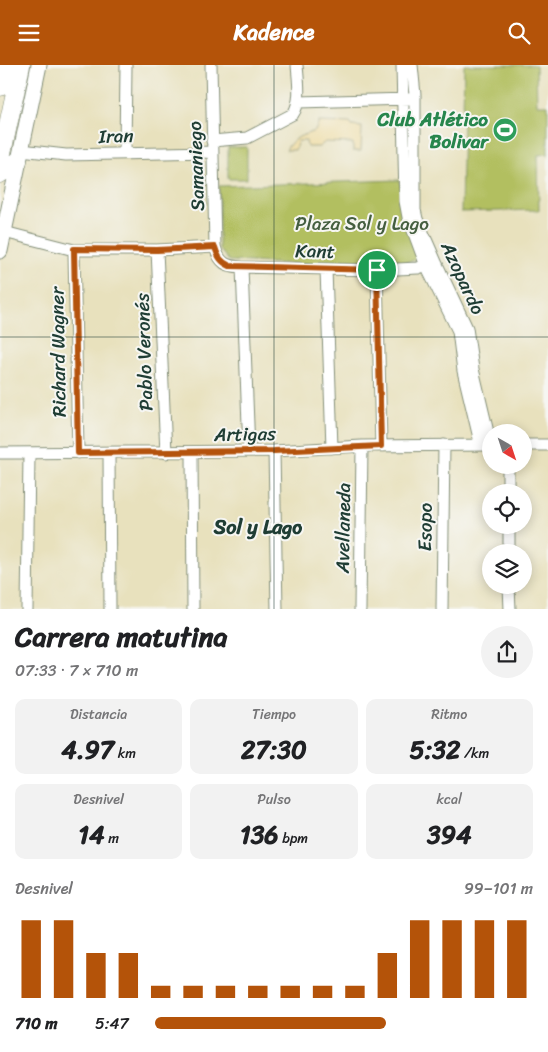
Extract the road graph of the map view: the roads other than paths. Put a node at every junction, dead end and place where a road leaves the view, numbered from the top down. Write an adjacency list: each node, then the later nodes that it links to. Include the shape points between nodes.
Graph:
1 (5, 65): 9 (main road)
2 (20, 65): 15 (main road)
3 (39, 65): 14 (main road)
4 (126, 65): 13 (street)
5 (210, 65): 12 (street, Samaniego)
6 (297, 65): 11 (street)
7 (402, 65): 10 (street, Azopardo)
8 (412, 65): 10 (street, Azopardo)
9 (0, 87)
10 (409, 99): 11 (street); 23 (street, Azopardo, via 415,210)
11 (298, 102): 12 (street, Iran, via 297,109 288,118 247,137)
12 (212, 146): 13 (street, Iran); 18 (street, Samaniego)
13 (125, 153): 14 (street, Iran)
14 (20, 155): 16 (main road); 17 (main road)
15 (0, 162)
16 (0, 174)
17 (1, 231): 19 (street); 21 (main road)
18 (215, 247): 20 (street); 22 (street, Samaniego)
19 (74, 249): 20 (street); 40 (street, Richard Wagner)
20 (157, 250): 42 (street, Pablo Veronés)
21 (0, 251)
22 (223, 263): 24 (street, Kant)
23 (431, 264): 26 (street, Kant); 27 (street, Azopardo, via 467,328); 29 (street, Azopardo, via 458,331 462,371)
24 (242, 267): 25 (street, Kant); 36 (street)
25 (326, 269): 26 (street, Kant); 35 (street)
26 (377, 270): 33 (street)
27 (486, 424)
28 (444, 445): 29 (street, Artigas); 33 (street, Artigas); 50 (street, Esopo)
29 (478, 445): 30 (street, Artigas)
30 (482, 445)
31 (532, 445): 32 (street)
32 (548, 445)
33 (381, 446): 34 (street, Artigas)
34 (362, 447): 35 (street, Artigas); 49 (street, Avellaneda)
35 (332, 448): 37 (street, Artigas)
36 (249, 451): 37 (street, Artigas); 38 (street, Artigas)
37 (274, 451): 48 (street)
38 (192, 452): 42 (street, Artigas); 47 (street)
39 (0, 453): 43 (street, Artigas)
40 (78, 453): 41 (street, Artigas); 43 (street, Artigas)
41 (109, 453): 42 (street, Artigas); 46 (street)
42 (166, 453)
43 (29, 454): 45 (street)
44 (509, 594): 51 (street)
45 (27, 609)
46 (110, 609)
47 (193, 609)
48 (277, 609)
49 (360, 609)
50 (442, 609)
51 (510, 609)

